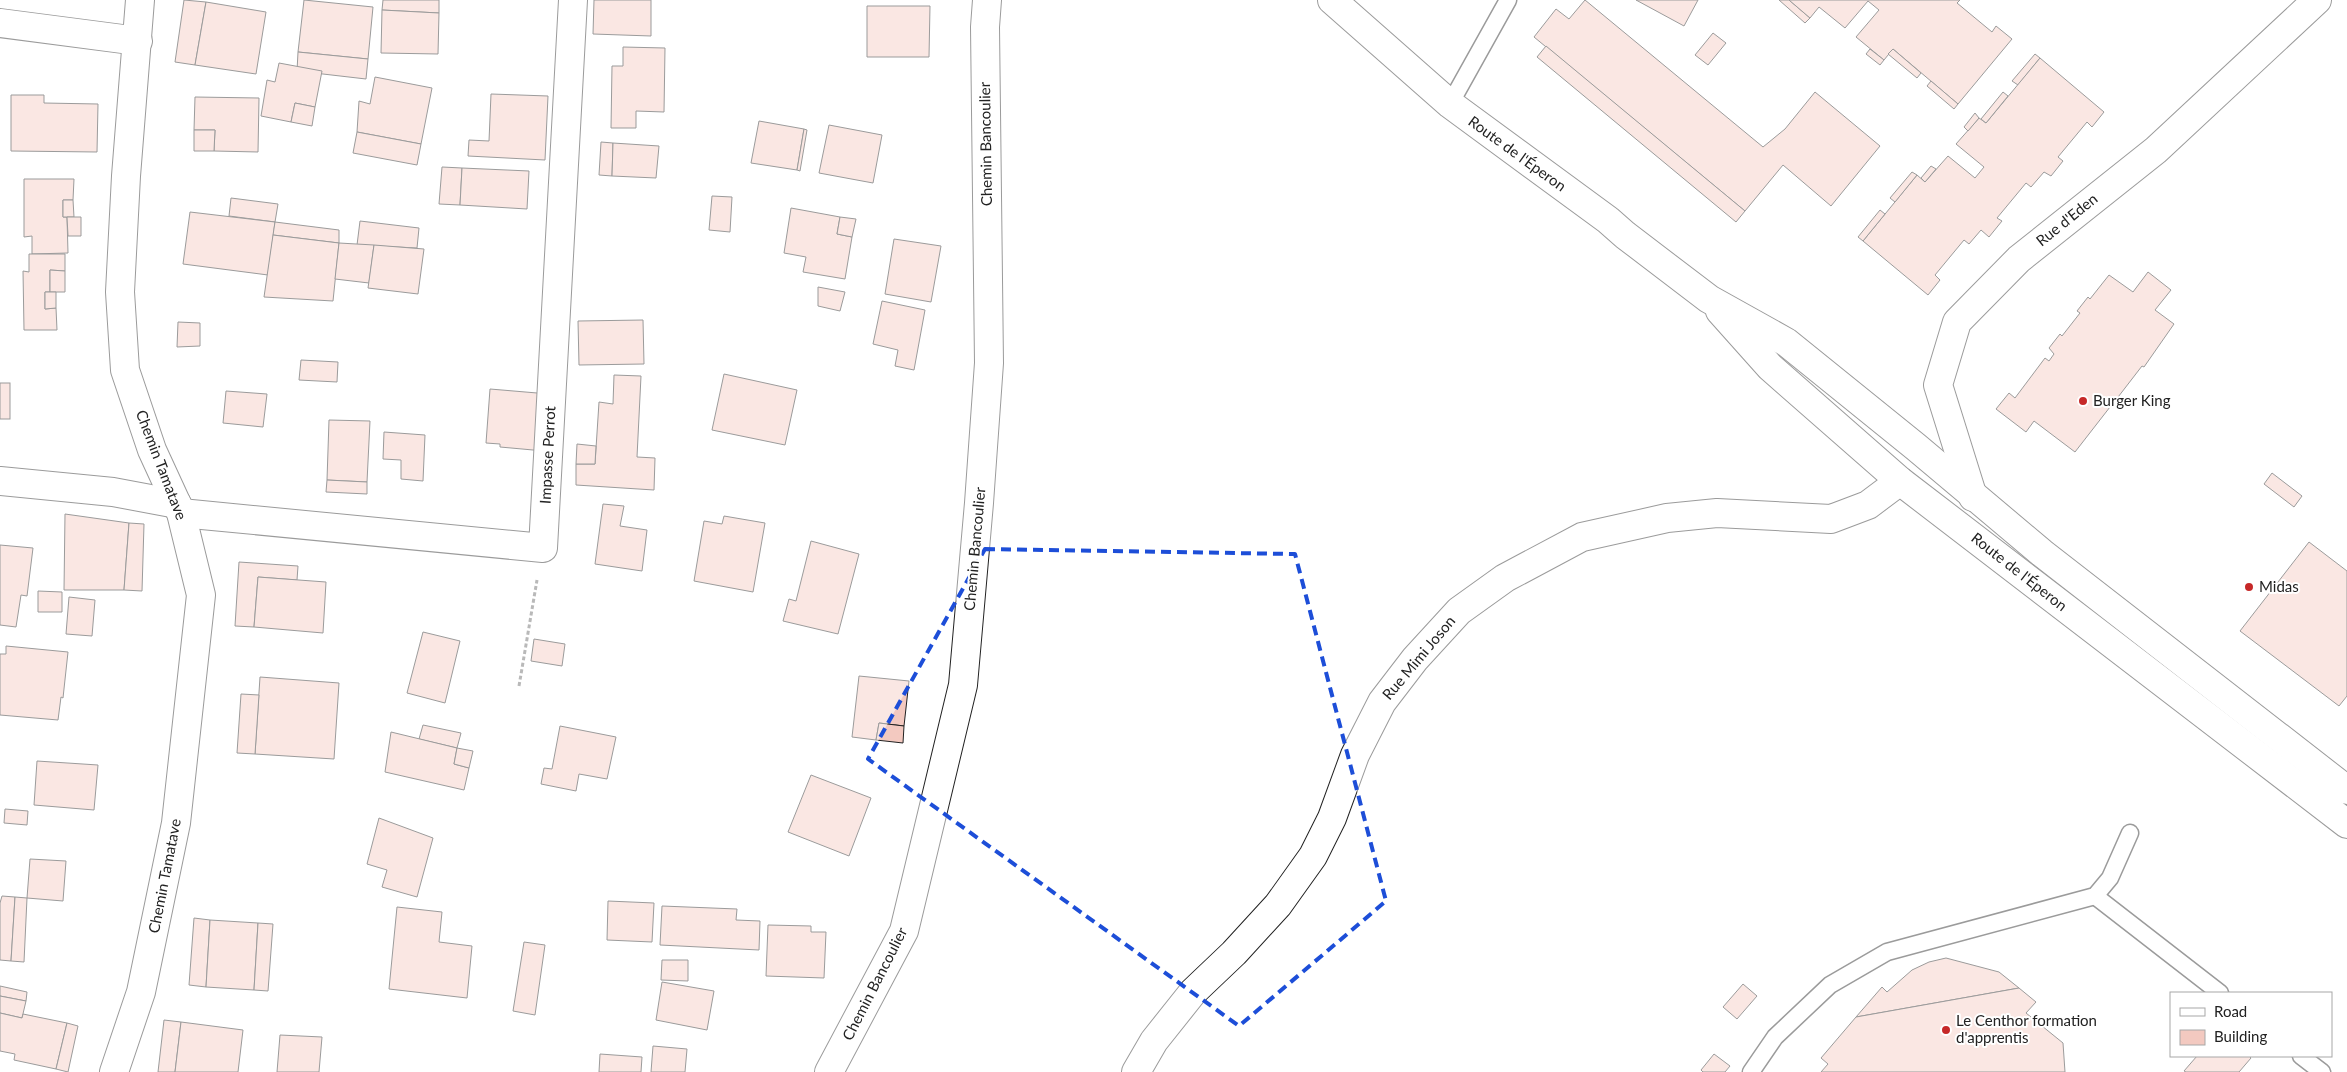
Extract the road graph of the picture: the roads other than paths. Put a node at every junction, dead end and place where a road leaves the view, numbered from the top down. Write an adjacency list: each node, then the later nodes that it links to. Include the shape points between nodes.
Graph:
1 (140, 0): 8 (street, Chemin Tamatave)
2 (573, 0): 14 (street, Impasse Perrot, via 543,548)
3 (987, 0): 23 (street, Chemin Bancoulier, via 988,363 963,685 904,931)
4 (1332, 0): 9 (street, Route de l'Éperon)
5 (1508, 0): 9 (lane)
6 (2317, 0): 13 (street, Rue d'Eden, via 2156,150 2019,259 1957,322 1938,384)
7 (0, 23): 8 (street)
8 (138, 41): 14 (street, Chemin Tamatave, via 120,292 126,370 152,450)
9 (1450, 104): 10 (street, Route de l'Éperon)
10 (1709, 299): 12 (street, Route de l'Éperon, via 1770,367); 13 (street, Route de l'Éperon, via 1786,342)
11 (0, 481): 14 (street, via 112,492)
12 (1900, 481): 15 (street, via 1921,478 2006,542); 17 (street, Route de l'Éperon); 24 (street, Rue Mimi Joson, via 1868,505 1831,519 1717,513 1667,518 1582,537 1505,578 1459,611 1415,659 1382,702 1355,755 1332,818 1313,856 1278,905 1193,992 1154,1041)
13 (1973, 497): 15 (street, Route de l'Éperon)
14 (179, 509): 22 (street, Chemin Tamatave, via 201,595 176,823 142,992)
15 (2042, 553): 16 (street, Route de l'Éperon)
16 (2347, 790)
17 (2347, 824)
18 (2130, 833): 19 (lane, via 2110,878)
19 (2095, 896): 20 (lane); 25 (lane, via 1887,952 1830,985 1775,1037)
20 (2219, 992)
21 (2302, 1057): 26 (lane)
22 (114, 1072)
23 (829, 1072)
24 (1136, 1072)
25 (1751, 1072)
26 (2322, 1072)

